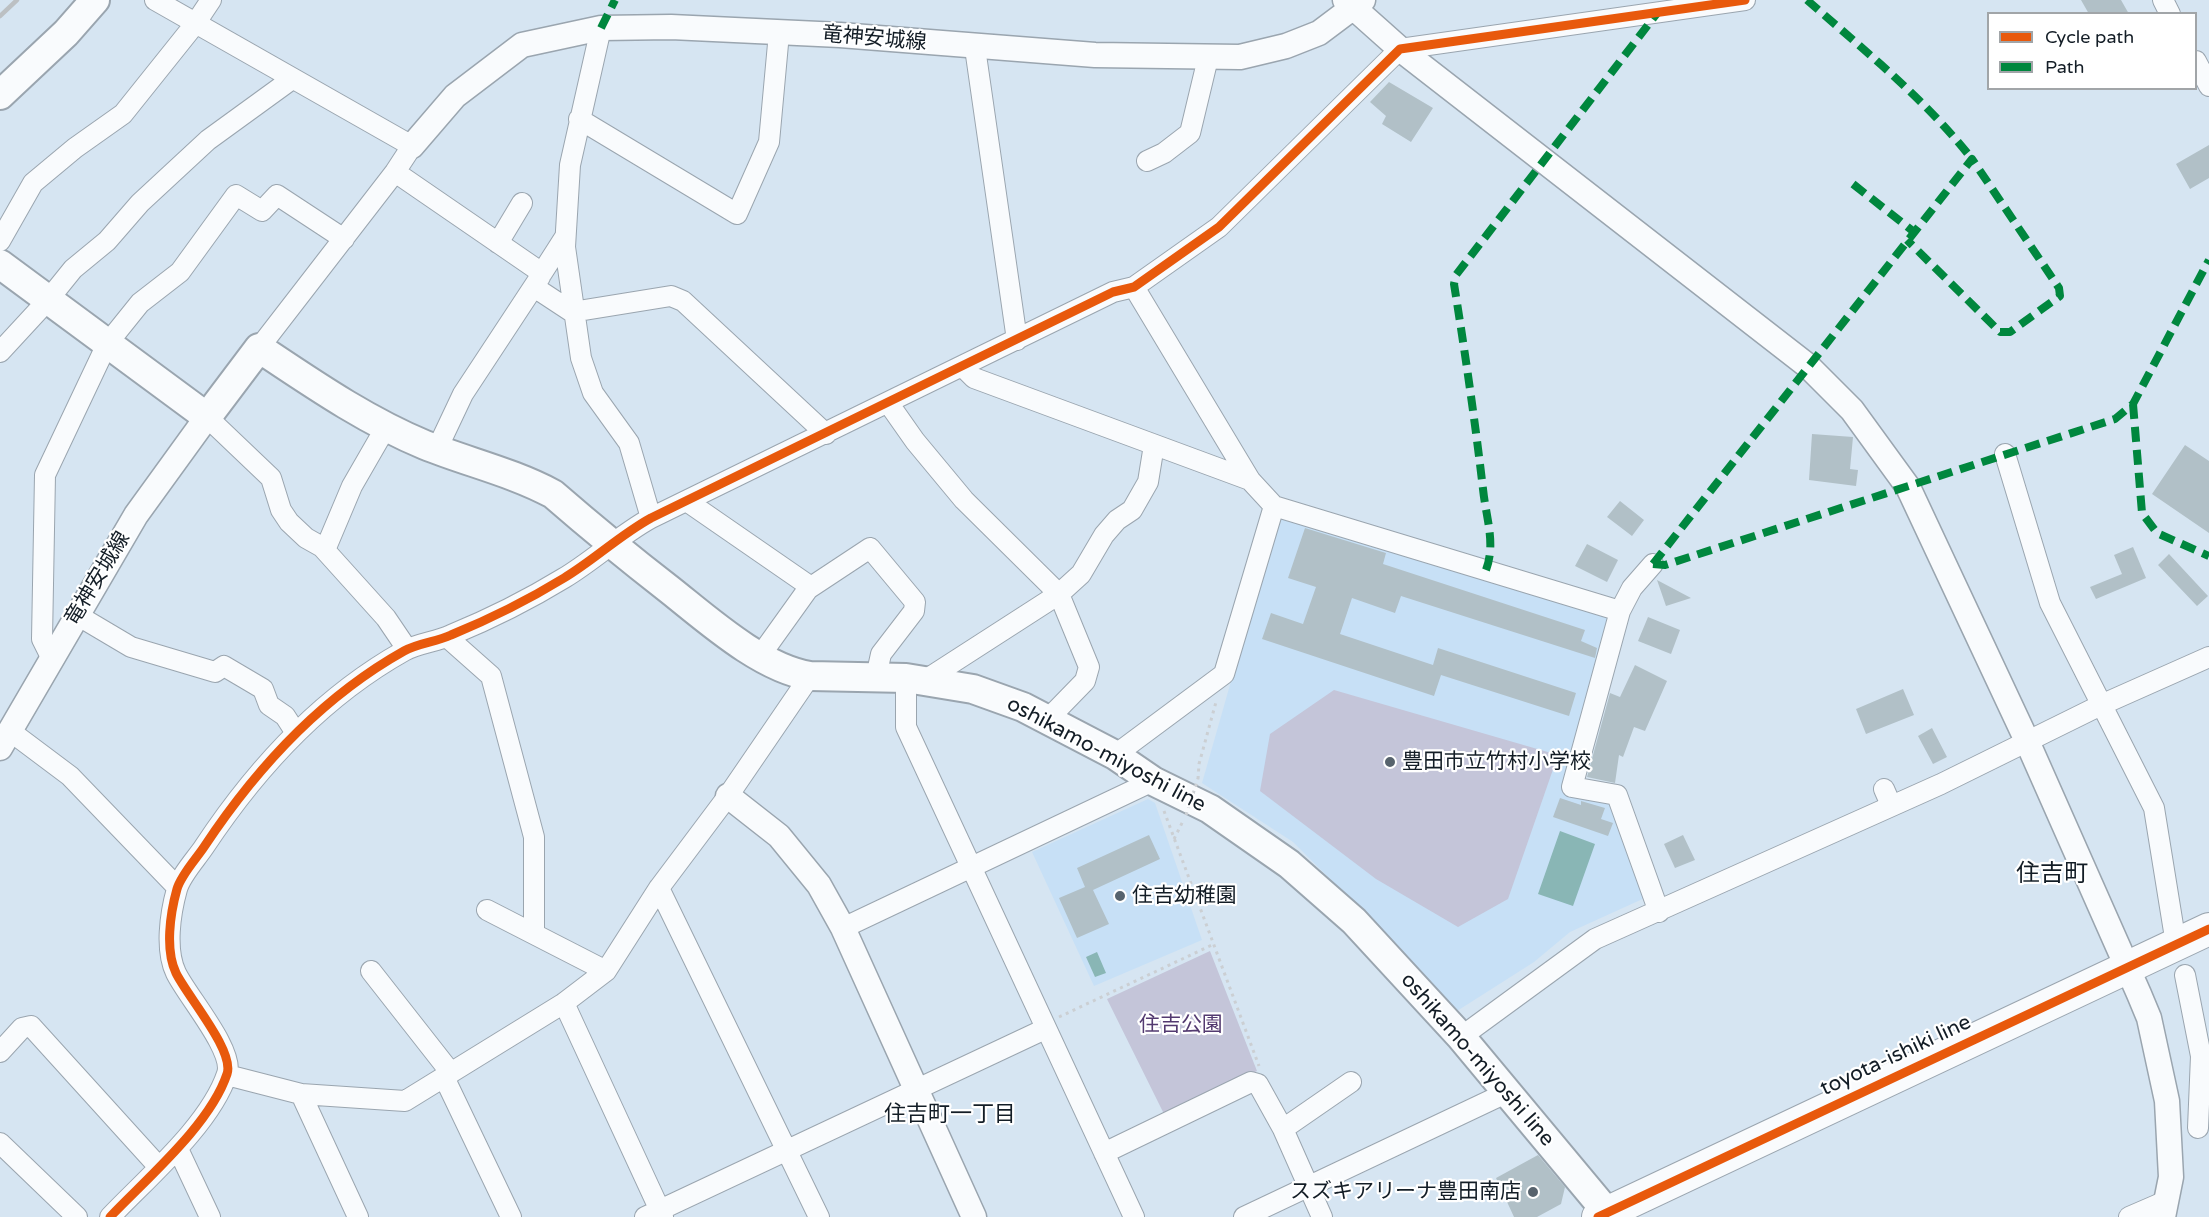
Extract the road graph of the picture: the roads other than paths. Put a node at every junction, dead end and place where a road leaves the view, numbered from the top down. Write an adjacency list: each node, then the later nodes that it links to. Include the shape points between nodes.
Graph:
1 (95, 0): 15 (main road)
2 (155, 0): 6 (street)
3 (211, 0): 6 (street)
4 (1745, 0): 10 (street)
5 (1354, 2): 10 (street); 11 (street, 竜神安城線, via 1319,33 1286,46 1240,57)
6 (195, 24): 13 (street); 23 (street, via 123,114 33,183)
7 (601, 28): 8 (street, 竜神安城線); 16 (street); 17 (street, 竜神安城線, via 522,45 455,96)
8 (779, 33): 9 (street, 竜神安城線); 16 (street, via 769,142 737,214)
9 (975, 48): 11 (street, 竜神安城線); 30 (street)
10 (1400, 49): 27 (street, via 1219,227); 65 (street, via 1808,366 1852,410 1908,487)
11 (1209, 58): 18 (street, via 1190,133)
12 (2197, 63): 14 (street)
13 (292, 79): 17 (street); 28 (street, via 208,140 140,203 107,241 73,269)
14 (2209, 86)
15 (0, 95)
16 (579, 119): 21 (street, via 570,165)
17 (412, 146): 19 (street)
18 (1147, 161)
19 (396, 172): 22 (street); 24 (street)
20 (522, 203): 24 (street)
21 (565, 237): 26 (street); 29 (street)
22 (344, 239): 31 (street, via 277,195 262,211 236,195 180,272 140,303); 32 (street)
23 (0, 241)
24 (498, 243): 26 (street)
25 (0, 264): 28 (main road)
26 (538, 280): 29 (street); 40 (street, via 464,394)
27 (1134, 287): 30 (street, via 1113,292); 42 (street)
28 (48, 300): 31 (main road); 33 (street)
29 (572, 312): 38 (street, via 671,296 683,301); 45 (street, via 593,393 629,443)
30 (1017, 340): 34 (street)
31 (107, 344): 36 (main road); 56 (street, via 45,475 42,639)
32 (260, 348): 36 (main road); 37 (main road, oshikamo-miyoshi line, via 364,417)
33 (0, 352)
34 (963, 367): 35 (street); 39 (street, via 974,378)
35 (889, 404): 38 (street); 50 (street, via 964,500)
36 (207, 417): 47 (street, via 271,478 281,510 290,522); 52 (street, 竜神安城線, via 136,515)
37 (386, 427): 40 (main road, oshikamo-miyoshi line); 47 (street, via 352,486)
38 (826, 434): 43 (street)
39 (1154, 445): 42 (street); 50 (street, via 1148,482 1132,510 1104,534 1081,574)
40 (437, 449): 46 (main road, oshikamo-miyoshi line, via 525,479 553,494)
41 (2005, 454): 61 (street, via 2050,603)
42 (1250, 480): 44 (street)
43 (688, 502): 45 (street); 49 (street)
44 (1274, 506): 51 (street); 66 (street, via 1224,674)
45 (651, 518): 46 (street)
46 (613, 545): 53 (street, via 564,578); 55 (main road, oshikamo-miyoshi line)
47 (325, 550): 54 (street, via 386,618)
48 (1653, 564): 51 (street, via 1632,588)
49 (811, 587): 55 (street); 59 (street, via 870,548 915,602 914,610 881,654)
50 (1059, 594): 60 (street); 62 (street, via 1089,667 1085,681)
51 (1620, 611): 73 (street, via 1572,787 1617,795)
52 (77, 615): 56 (street, 竜神安城線); 63 (street, via 131,647 216,672 224,666 262,689 269,705 285,716)
53 (447, 637): 54 (street); 76 (street, via 491,676 534,837)
54 (407, 649): 63 (street)
55 (760, 656): 58 (main road, oshikamo-miyoshi line)
56 (51, 657): 64 (street, 竜神安城線)
57 (2209, 657): 61 (street)
58 (810, 676): 59 (main road, oshikamo-miyoshi line); 68 (street)
59 (876, 677): 60 (main road, oshikamo-miyoshi line)
60 (915, 680): 62 (main road, oshikamo-miyoshi line, via 973,689); 69 (street, via 906,727)
61 (2101, 705): 65 (street); 77 (street, via 2154,808)
62 (1047, 720): 66 (main road, oshikamo-miyoshi line)
63 (296, 733): 70 (street, via 223,819)
64 (5, 739): 70 (street, via 70,776)
65 (2027, 741): 73 (street, via 1887,797); 78 (street)
66 (1114, 755): 67 (main road, oshikamo-miyoshi line)
67 (1153, 781): 69 (street); 84 (main road, oshikamo-miyoshi line, via 1210,809 1289,864 1354,921)
68 (728, 796): 71 (street); 74 (street, via 778,836 819,885)
69 (971, 870): 74 (street); 83 (street)
70 (177, 887): 86 (street, via 169,945 176,973 230,1063)
71 (659, 888): 80 (street); 96 (street)
72 (487, 910): 76 (street)
73 (1659, 912): 84 (street, via 1595,939)
74 (843, 928): 89 (street)
75 (2209, 929): 77 (main road, toyota-ishiki line)
76 (534, 932): 80 (street)
77 (2176, 944): 78 (main road, toyota-ishiki line)
78 (2127, 966): 92 (street, via 2149,1018); 102 (main road, toyota-ishiki line)
79 (371, 971): 87 (street)
80 (606, 971): 82 (street)
81 (2185, 975): 92 (street, via 2201,1056 2198,1122)
82 (564, 1003): 87 (street); 101 (street)
83 (1045, 1029): 89 (street); 97 (street)
84 (1461, 1037): 90 (main road, oshikamo-miyoshi line)
85 (0, 1052): 98 (street, via 22,1028 31,1026)
86 (227, 1075): 91 (street); 95 (street, via 207,1111)
87 (448, 1075): 91 (street, via 405,1101); 107 (street)
88 (1351, 1082): 93 (street)
89 (916, 1091): 96 (street); 109 (street)
90 (1508, 1092): 99 (street); 102 (main road, oshikamo-miyoshi line)
91 (301, 1094): 106 (street)
92 (2168, 1122): 100 (street, via 2171,1177)
93 (1283, 1129): 97 (street, via 1258,1084 1251,1082); 99 (street)
94 (0, 1143): 103 (street)
95 (178, 1149): 98 (street); 105 (street)
96 (787, 1149): 101 (street); 108 (street)
97 (1104, 1153): 110 (street)
98 (158, 1166): 104 (street)
99 (1308, 1187): 111 (street); 112 (street)
100 (2165, 1209): 113 (street)
101 (656, 1215)
102 (1605, 1216)
103 (76, 1217)
104 (110, 1217)
105 (210, 1217)
106 (358, 1217)
107 (511, 1217)
108 (819, 1217)
109 (974, 1217)
110 (1134, 1217)
111 (1244, 1217)
112 (1322, 1217)
113 (2129, 1217)

